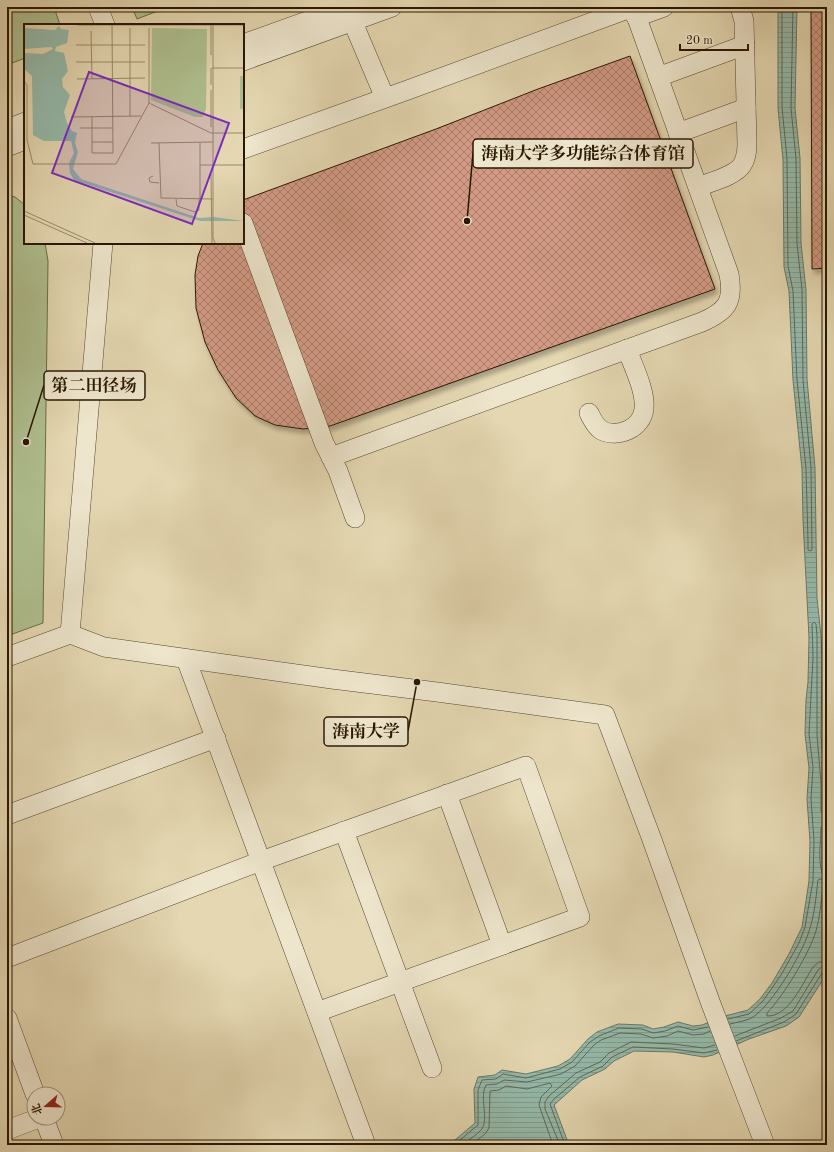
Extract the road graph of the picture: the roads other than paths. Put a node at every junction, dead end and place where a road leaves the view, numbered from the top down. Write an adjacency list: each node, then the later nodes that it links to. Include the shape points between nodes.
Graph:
1 (86, 7): 8 (street)
2 (98, 7): 9 (street)
3 (392, 7): 7 (street)
4 (664, 7): 6 (street)
5 (740, 7): 11 (street, via 744,21)
6 (634, 10): 13 (street); 14 (street)
7 (349, 12): 10 (street); 12 (street); 14 (street)
8 (92, 24)
9 (105, 24)
10 (244, 44)
11 (745, 46): 13 (street); 15 (street)
12 (244, 61)
13 (658, 77): 18 (street)
14 (385, 98): 21 (street)
15 (746, 108): 18 (street); 22 (street, via 747,152 741,167 735,172)
16 (24, 122): 17 (street)
17 (7, 129)
18 (678, 133): 22 (street)
19 (24, 140): 20 (street)
20 (7, 147)
21 (244, 149)
22 (698, 187): 25 (street, via 729,274 730,298 721,312 708,319)
23 (244, 226): 27 (street)
24 (103, 244): 29 (street)
25 (627, 349): 26 (street, via 643,396 644,410 640,421 626,431 614,433 598,427); 27 (street)
26 (589, 413)
27 (331, 457): 28 (street)
28 (355, 518)
29 (70, 634): 30 (street); 31 (street, via 104,647)
30 (7, 657)
31 (186, 659): 32 (street); 49 (street, via 605,715)
32 (216, 738): 34 (street); 36 (street)
33 (447, 794): 35 (street); 37 (street); 37 (street, via 526,766 580,917)
34 (7, 815)
35 (344, 831): 36 (street); 39 (street)
36 (261, 861): 38 (street); 40 (street)
37 (502, 945): 39 (street)
38 (7, 958)
39 (400, 982): 40 (street); 42 (street)
40 (317, 1012): 48 (street)
41 (7, 1018): 43 (street)
42 (432, 1068)
43 (32, 1086)
44 (26, 1123): 46 (street)
45 (47, 1126): 47 (street)
46 (7, 1130)
47 (54, 1145)
48 (366, 1145)
49 (765, 1145)

